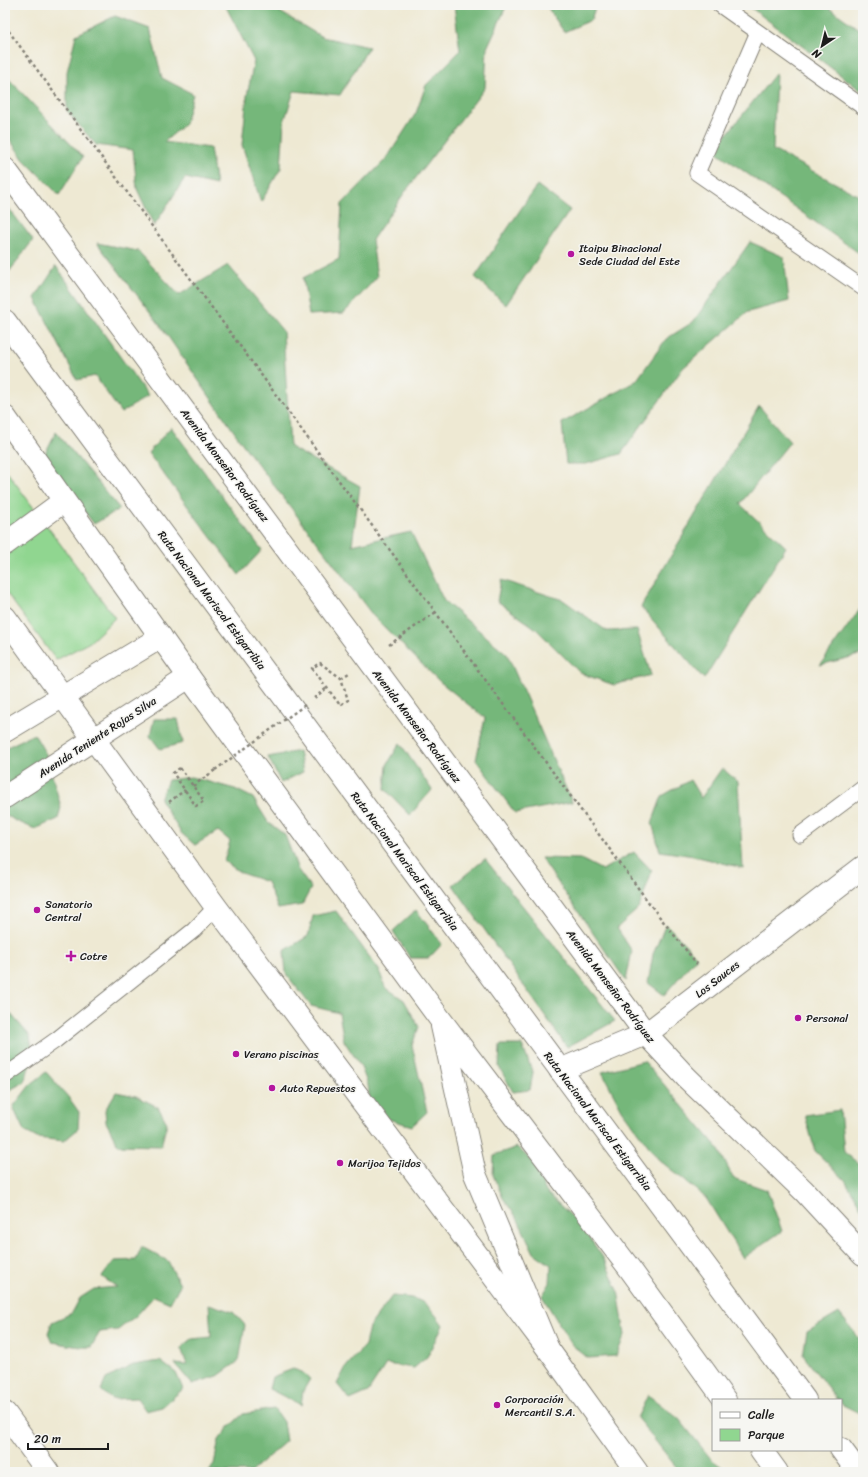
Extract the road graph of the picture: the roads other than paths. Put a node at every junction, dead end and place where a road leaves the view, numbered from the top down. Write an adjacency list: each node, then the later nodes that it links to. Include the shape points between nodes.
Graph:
1 (720, 5): 2 (lane)
2 (758, 32): 3 (lane); 5 (lane, via 697,173)
3 (863, 107)
4 (5, 169): 22 (main road, Avenida Monseñor Rodríguez)
5 (863, 288)
6 (5, 321): 23 (main road, Ruta Nacional Mariscal Estigarribia)
7 (5, 416): 8 (main road)
8 (64, 501): 9 (main road); 11 (main road)
9 (5, 544)
10 (5, 617): 13 (main road)
11 (161, 637): 12 (main road); 13 (main road)
12 (188, 677): 15 (main road, Avenida Teniente Rojas Silva); 21 (main road)
13 (63, 697): 14 (main road); 15 (main road)
14 (5, 731)
15 (93, 739): 17 (main road, Avenida Teniente Rojas Silva); 20 (main road)
16 (863, 788): 18 (lane)
17 (5, 797)
18 (800, 835)
19 (863, 867): 22 (main road, Los Sauces)
20 (216, 907): 24 (lane, via 194,930 56,1040); 26 (main road)
21 (440, 1019): 26 (main road, via 475,1174); 27 (main road, via 625,1262)
22 (646, 1034): 23 (main road, Los Sauces); 25 (main road, Avenida Monseñor Rodríguez, via 686,1077 804,1191)
23 (560, 1070): 28 (main road, Ruta Nacional Mariscal Estigarribia)
24 (5, 1076)
25 (863, 1255)
26 (548, 1349): 33 (main road)
27 (724, 1399)
28 (804, 1399)
29 (5, 1413): 32 (main road)
30 (842, 1450): 35 (main road)
31 (762, 1451): 34 (main road)
32 (48, 1472)
33 (637, 1472)
34 (777, 1472)
35 (858, 1472)

